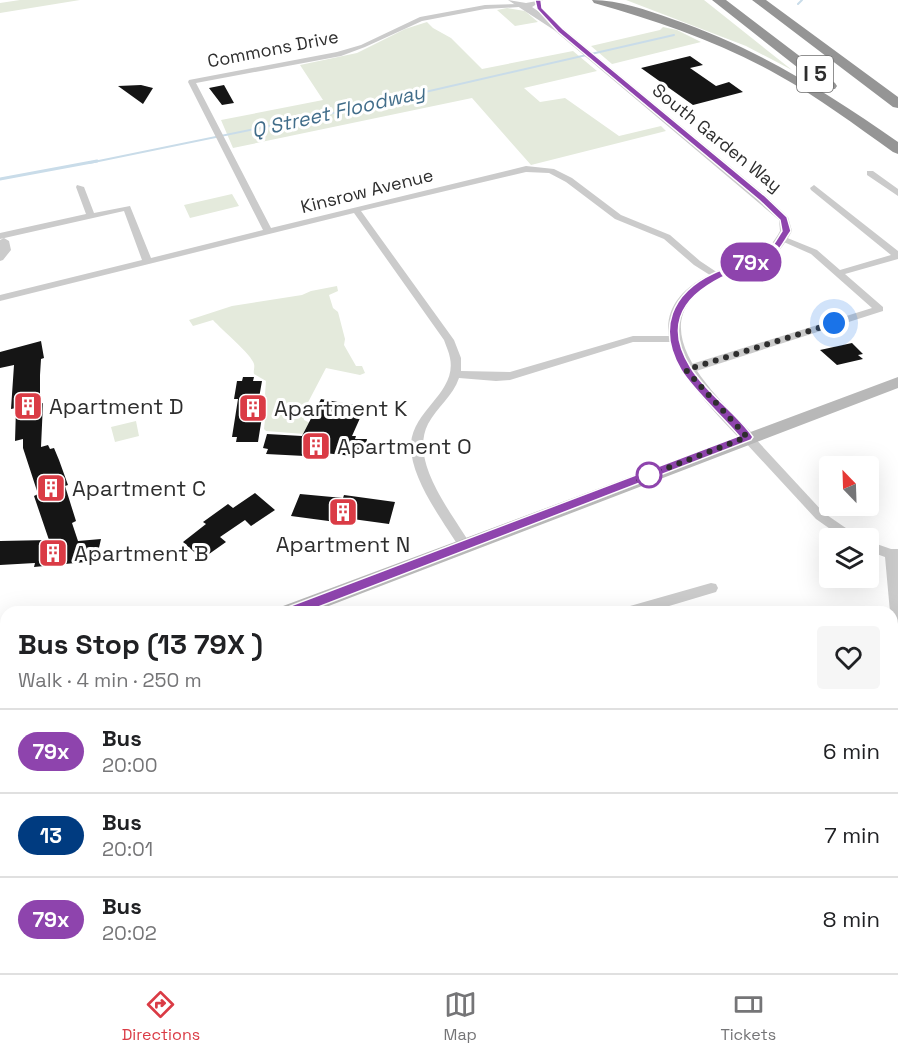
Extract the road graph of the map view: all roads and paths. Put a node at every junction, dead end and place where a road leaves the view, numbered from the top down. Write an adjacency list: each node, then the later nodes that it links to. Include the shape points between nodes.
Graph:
1 (598, 0): 9 (highway)
2 (614, 0): 9 (highway)
3 (718, 0): 13 (highway, I 5)
4 (758, 0): 11 (highway, I 5)
5 (772, 0): 11 (highway)
6 (538, 1): 7 (street, South Garden Way); 10 (street, South Garden Way, via 539,8)
7 (516, 2): 8 (street, Commons Drive); 8 (street, Commons Drive); 10 (street, South Garden Way)
8 (485, 7): 21 (street, Commons Drive, via 411,21 363,46 338,54 192,82)
9 (678, 24): 14 (highway, via 787,74)
10 (558, 27): 23 (street, South Garden Way, via 778,212 787,227)
11 (835, 57): 12 (highway, I 5)
12 (898, 104)
13 (898, 137)
14 (898, 149)
15 (870, 172): 18 (street)
16 (80, 187): 20 (street)
17 (814, 188): 24 (street)
18 (898, 194)
19 (356, 210): 21 (street, Kinsrow Avenue); 28 (street, Kinsrow Avenue, via 526,169 544,170 569,180 618,217 668,237); 32 (street, via 449,340 455,352)
20 (91, 216): 22 (street); 26 (street, via 127,208)
21 (269, 232): 26 (street, Kinsrow Avenue)
22 (2, 239): 25 (street, via 6,250)
23 (782, 239): 27 (street, via 806,247); 28 (street, via 764,258)
24 (898, 256): 27 (street)
25 (0, 258)
26 (148, 262): 29 (street, Kinsrow Avenue)
27 (839, 273): 31 (street, via 879,309)
28 (716, 275): 30 (street, via 681,303 674,321)
29 (0, 298)
30 (674, 339): 31 (street); 32 (street, via 633,339 510,376)
31 (686, 370): 34 (street)
32 (456, 374): 36 (street, via 445,396 425,418 418,449 429,486)
33 (898, 381): 34 (main road)
34 (747, 437): 35 (street, via 820,516); 36 (main road)
35 (837, 528)
36 (465, 546): 40 (main road)
37 (879, 549): 38 (street)
38 (894, 554): 42 (street)
39 (711, 588): 41 (street)
40 (306, 606)
41 (655, 606)
42 (897, 606)

